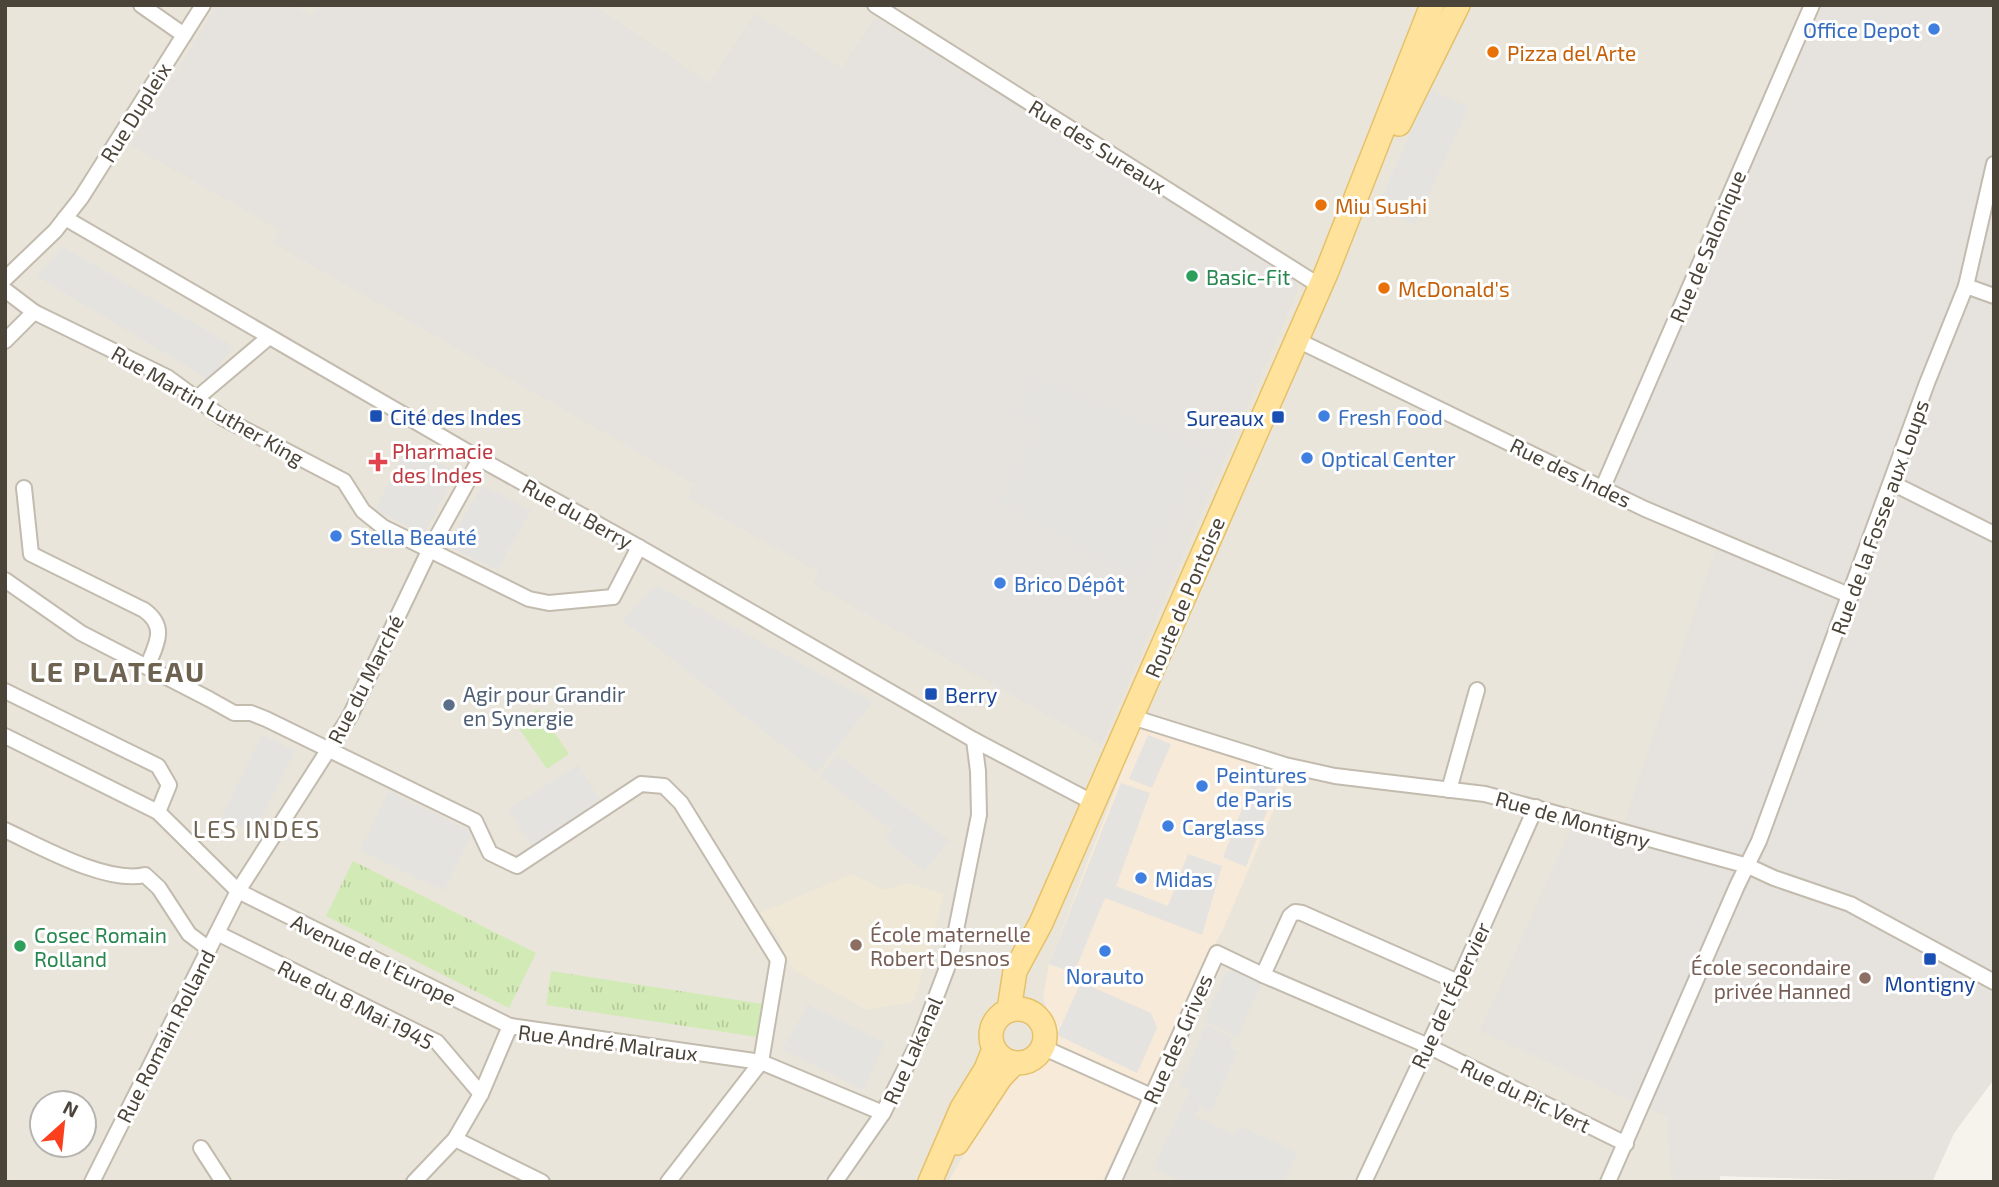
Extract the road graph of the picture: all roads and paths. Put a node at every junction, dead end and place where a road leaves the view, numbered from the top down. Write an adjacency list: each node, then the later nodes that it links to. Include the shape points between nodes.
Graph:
1 (141, 5): 7 (street)
2 (203, 5): 7 (street, Rue Dupleix)
3 (875, 5): 10 (street, Rue des Sureaux)
4 (1432, 5): 10 (main road, Route de Pontoise)
5 (1458, 5): 10 (main road, Route de Pontoise)
6 (1812, 5): 22 (street, Rue de Salonique)
7 (184, 35): 9 (street, Rue Dupleix)
8 (1994, 164): 12 (street, Rue de la Fosse aux Loups)
9 (65, 218): 11 (street, Rue Dupleix); 16 (street, Rue du Berry)
10 (1323, 278): 17 (main road, Route de Pontoise)
11 (5, 279)
12 (1966, 286): 14 (street); 21 (street, Rue de la Fosse aux Loups)
13 (5, 290): 15 (street, Rue Martin Luther King)
14 (1994, 296)
15 (34, 312): 18 (street); 19 (street, Rue Martin Luther King, via 167,377)
16 (268, 338): 19 (street); 20 (street, Rue du Berry)
17 (1295, 340): 22 (street, Rue des Indes); 32 (main road, Route de Pontoise)
18 (5, 341)
19 (197, 398): 26 (street, Rue Martin Luther King, via 223,418 344,481 363,511 383,527)
20 (480, 459): 25 (street, Rue du Berry); 26 (street, Rue du Marché)
21 (1892, 483): 24 (street); 28 (street, Rue de la Fosse aux Loups)
22 (1603, 487): 28 (street, Rue des Indes)
23 (24, 488): 29 (street, via 31,554 153,617 159,627 158,638)
24 (1994, 534)
25 (639, 547): 26 (street, via 613,597 549,603 529,599); 34 (street, Rue du Berry)
26 (430, 549): 35 (street, Rue du Marché)
27 (5, 580): 29 (street, via 81,633)
28 (1851, 596): 41 (street, Rue de la Fosse aux Loups)
29 (147, 667): 35 (street, via 234,713 251,713)
30 (1476, 690): 36 (street)
31 (5, 691): 39 (street, via 158,766 169,785)
32 (1132, 717): 36 (street, Rue de Montigny, via 1284,765); 37 (main road, Route de Pontoise)
33 (5, 736): 39 (street)
34 (974, 740): 37 (street, Rue du Berry); 57 (street, Rue Lakanal, via 979,815 950,960 920,1039)
35 (329, 750): 42 (street, Rue du Marché); 53 (street, via 475,821 490,853 517,866 640,784 664,786 681,803 778,960)
36 (1449, 790): 38 (street, Rue de Montigny)
37 (1094, 803): 48 (main road, Route de Pontoise, via 1015,971)
38 (1536, 807): 41 (street, Rue de Montigny); 46 (street, Rue de l'Épervier)
39 (158, 812): 42 (street, Avenue de l'Europe)
40 (5, 830): 44 (street, via 108,875 145,875 189,934)
41 (1748, 866): 47 (street, Rue de Montigny, via 1850,904); 59 (street, Rue de la Fosse aux Loups)
42 (238, 891): 43 (street, Rue Romain Rolland); 49 (street, Avenue de l'Europe)
43 (217, 933): 44 (street, Rue Romain Rolland); 55 (street, Rue du 8 Mai 1945, via 437,1042)
44 (209, 949): 62 (street, Rue Romain Rolland)
45 (1263, 975): 46 (street, via 1296,912); 50 (street, Rue des Grives); 56 (street, Rue des Grives, via 1217,953)
46 (1458, 982): 50 (street, Rue de l'Épervier)
47 (1994, 982)
48 (1019, 1011): 51 (main road, via 1038,1018 1045,1037); 52 (main road, via 999,1016 992,1026)
49 (510, 1026): 53 (street, Rue André Malraux); 55 (street, Rue André Malraux)
50 (1426, 1045): 59 (street, Rue du Pic Vert); 69 (street, Rue de l'Épervier)
51 (1042, 1047): 54 (main road, via 1035,1057); 56 (street)
52 (994, 1049): 54 (main road); 61 (main road)
53 (761, 1062): 57 (street, Rue André Malraux); 66 (street)
54 (1014, 1063): 61 (main road)
55 (481, 1094): 58 (street, Rue André Malraux)
56 (1151, 1096): 68 (street, Rue des Grives)
57 (883, 1113): 67 (street, Rue Lakanal)
58 (455, 1139): 64 (street, Rue André Malraux); 65 (street)
59 (1626, 1144): 70 (street, Rue de la Fosse aux Loups)
60 (201, 1147): 63 (street)
61 (931, 1181)
62 (92, 1182)
63 (223, 1182)
64 (414, 1182)
65 (542, 1182)
66 (668, 1182)
67 (835, 1182)
68 (1113, 1182)
69 (1364, 1182)
70 (1608, 1182)

